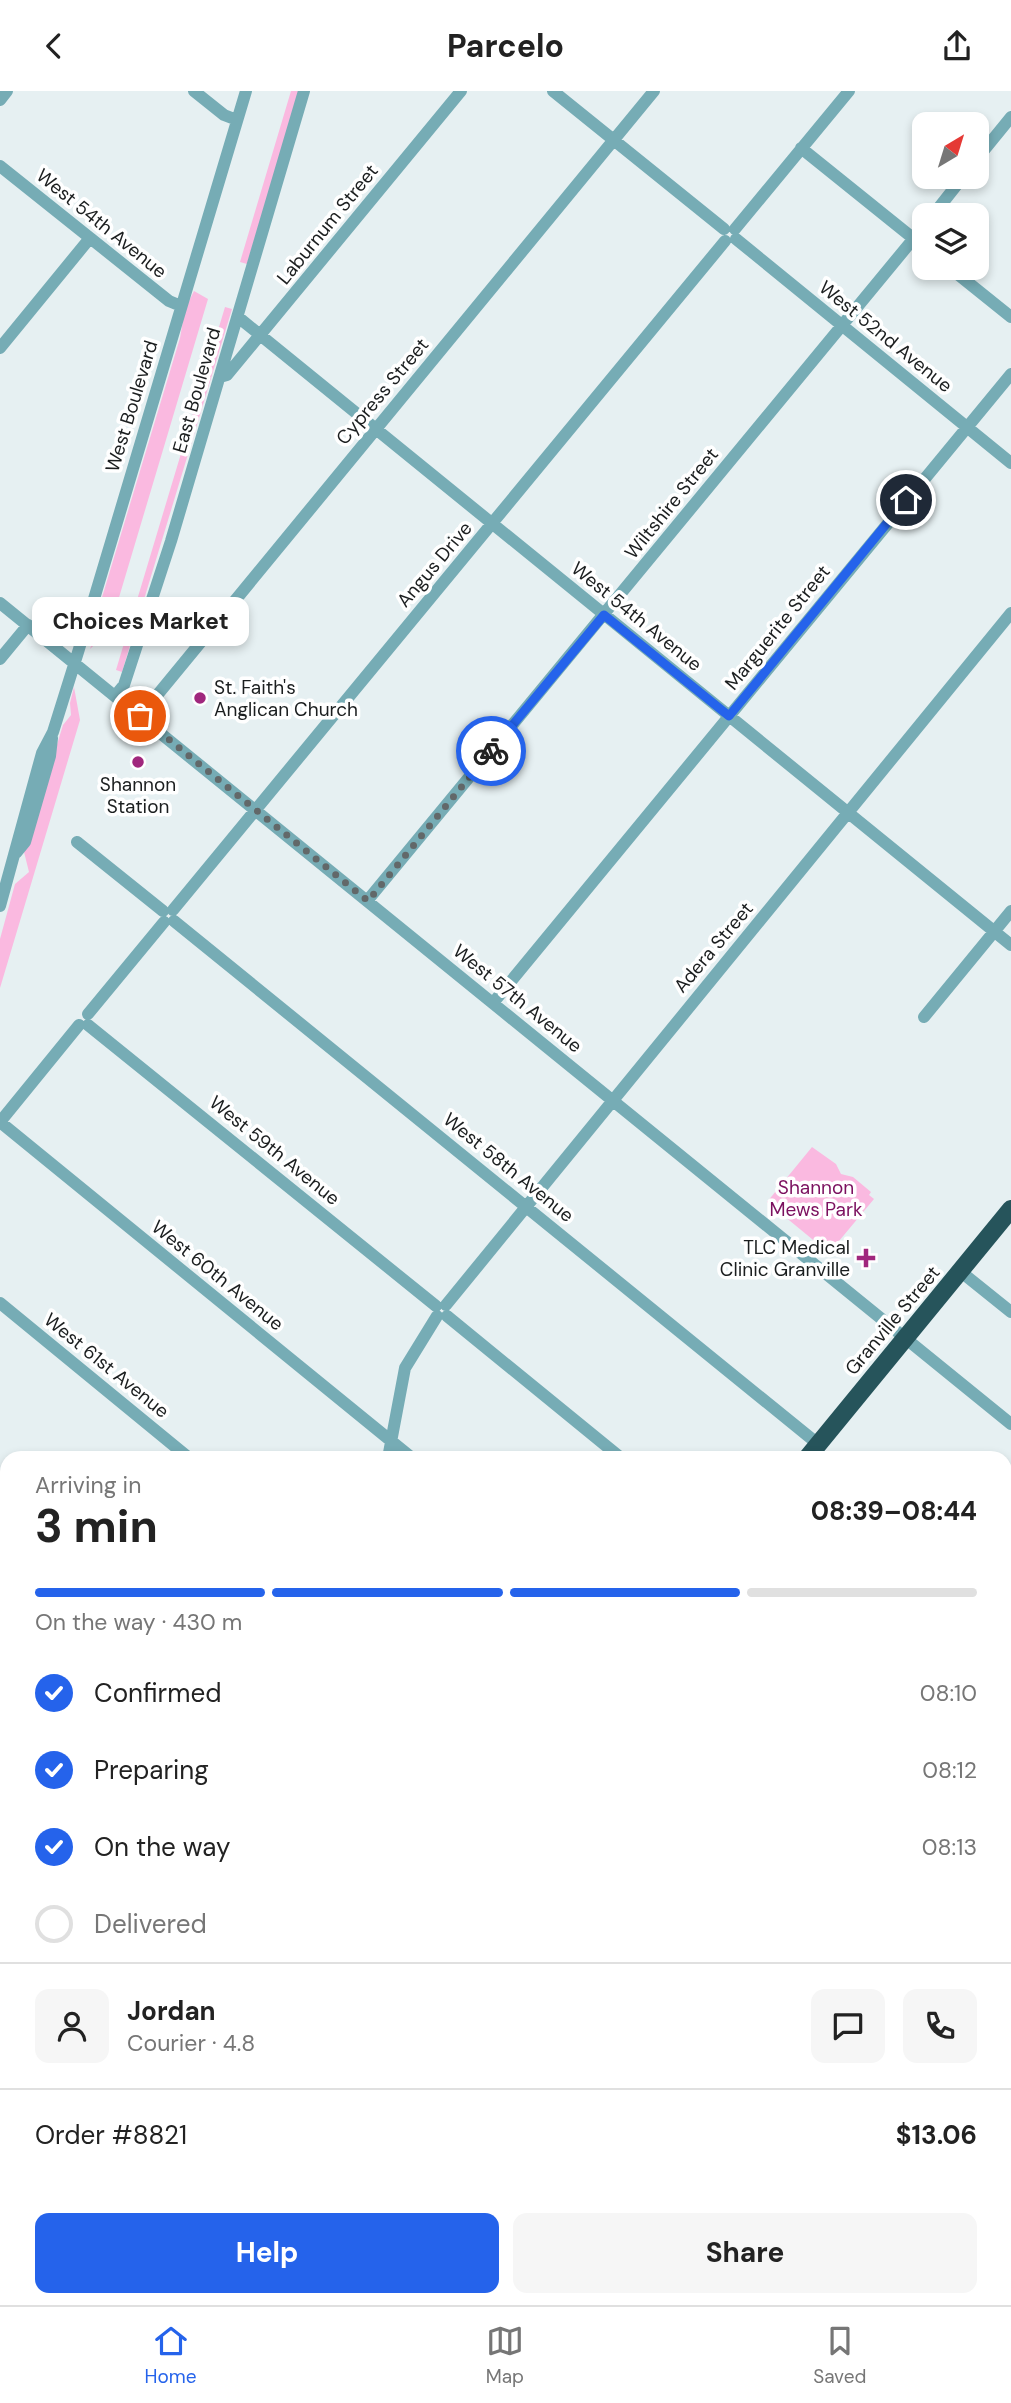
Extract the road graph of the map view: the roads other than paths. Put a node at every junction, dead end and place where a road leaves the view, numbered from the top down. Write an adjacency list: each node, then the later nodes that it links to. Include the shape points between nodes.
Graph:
1 (7, 91): 9 (street)
2 (194, 91): 11 (street)
3 (246, 91): 11 (street, West Boulevard)
4 (304, 91): 24 (street, East Boulevard)
5 (461, 91): 27 (street, Laburnum Street)
6 (552, 91): 12 (street, West 52nd Avenue)
7 (654, 91): 12 (street, Cypress Street)
8 (849, 91): 14 (street, Angus Drive)
9 (0, 100)
10 (1011, 117): 13 (street)
11 (237, 120): 23 (street, West Boulevard)
12 (614, 141): 18 (street, West 52nd Avenue); 32 (street, Cypress Street)
13 (989, 144)
14 (801, 148): 18 (street, Angus Drive); 20 (street)
15 (0, 166): 19 (street, West 54th Avenue)
16 (954, 189): 17 (street)
17 (942, 203)
18 (730, 235): 26 (street, West 52nd Avenue); 34 (street, Angus Drive)
19 (90, 238): 23 (street, West 54th Avenue); 28 (street)
20 (912, 238)
21 (912, 240): 26 (street, Wiltshire Street)
22 (965, 280): 25 (street)
23 (181, 306): 40 (street, West Boulevard)
24 (238, 317): 27 (street, West 54th Avenue); 30 (street, East Boulevard)
25 (1011, 317)
26 (842, 324): 31 (street, West 52nd Avenue); 37 (street, Wiltshire Street)
27 (260, 335): 30 (street, Laburnum Street); 32 (street, West 54th Avenue)
28 (0, 348)
29 (1011, 374): 31 (street, Marguerite Street)
30 (220, 377): 41 (street, East Boulevard, via 163,566 124,685)
31 (966, 427): 33 (street, West 52nd Avenue); 43 (street, Marguerite Street)
32 (376, 429): 34 (street, West 54th Avenue); 42 (street, Cypress Street)
33 (1011, 463)
34 (492, 523): 37 (street, West 54th Avenue); 44 (street, Angus Drive)
35 (0, 603): 38 (street, West 57th Avenue)
36 (1011, 613): 45 (street, Adera Street)
37 (604, 615): 43 (street, West 54th Avenue); 47 (street, Wiltshire Street)
38 (28, 625): 39 (street); 40 (street, West 57th Avenue)
39 (0, 659)
40 (74, 664): 41 (street, West 57th Avenue); 48 (street, West Boulevard, via 42,753)
41 (116, 696): 42 (street, West 57th Avenue)
42 (140, 716): 44 (street, West 57th Avenue)
43 (729, 716): 45 (street, West 54th Avenue); 53 (street, Marguerite Street)
44 (255, 810): 47 (street, West 57th Avenue); 50 (street, Angus Drive)
45 (849, 813): 51 (street, West 54th Avenue); 56 (street, Adera Street)
46 (77, 842): 50 (street, West 58th Avenue)
47 (368, 901): 53 (street, West 57th Avenue)
48 (0, 906)
49 (1011, 911): 51 (street)
50 (168, 916): 55 (street, Angus Drive); 58 (street, West 58th Avenue)
51 (994, 932): 52 (street, West 54th Avenue); 54 (street)
52 (1011, 945)
53 (493, 1003): 56 (street, West 57th Avenue)
54 (924, 1017)
55 (85, 1021): 57 (street, Angus Drive); 62 (street, West 59th Avenue)
56 (612, 1100): 58 (street, Adera Street); 64 (street, West 57th Avenue)
57 (0, 1122): 66 (street, West 60th Avenue)
58 (526, 1206): 62 (street, Adera Street); 71 (street, West 58th Avenue)
59 (1011, 1209): 60 (highway, Granville Street)
60 (960, 1271): 63 (street); 64 (highway, Granville Street)
61 (0, 1303): 67 (street, West 61st Avenue)
62 (442, 1311): 66 (street, Adera Street, via 405,1368); 70 (street, West 59th Avenue)
63 (1011, 1312)
64 (905, 1338): 65 (street, West 57th Avenue); 71 (highway, Granville Street)
65 (1011, 1424)
66 (392, 1441): 68 (street, Adera Street); 69 (street, West 60th Avenue)
67 (180, 1451)
68 (390, 1451)
69 (404, 1451)
70 (612, 1451)
71 (812, 1451)

